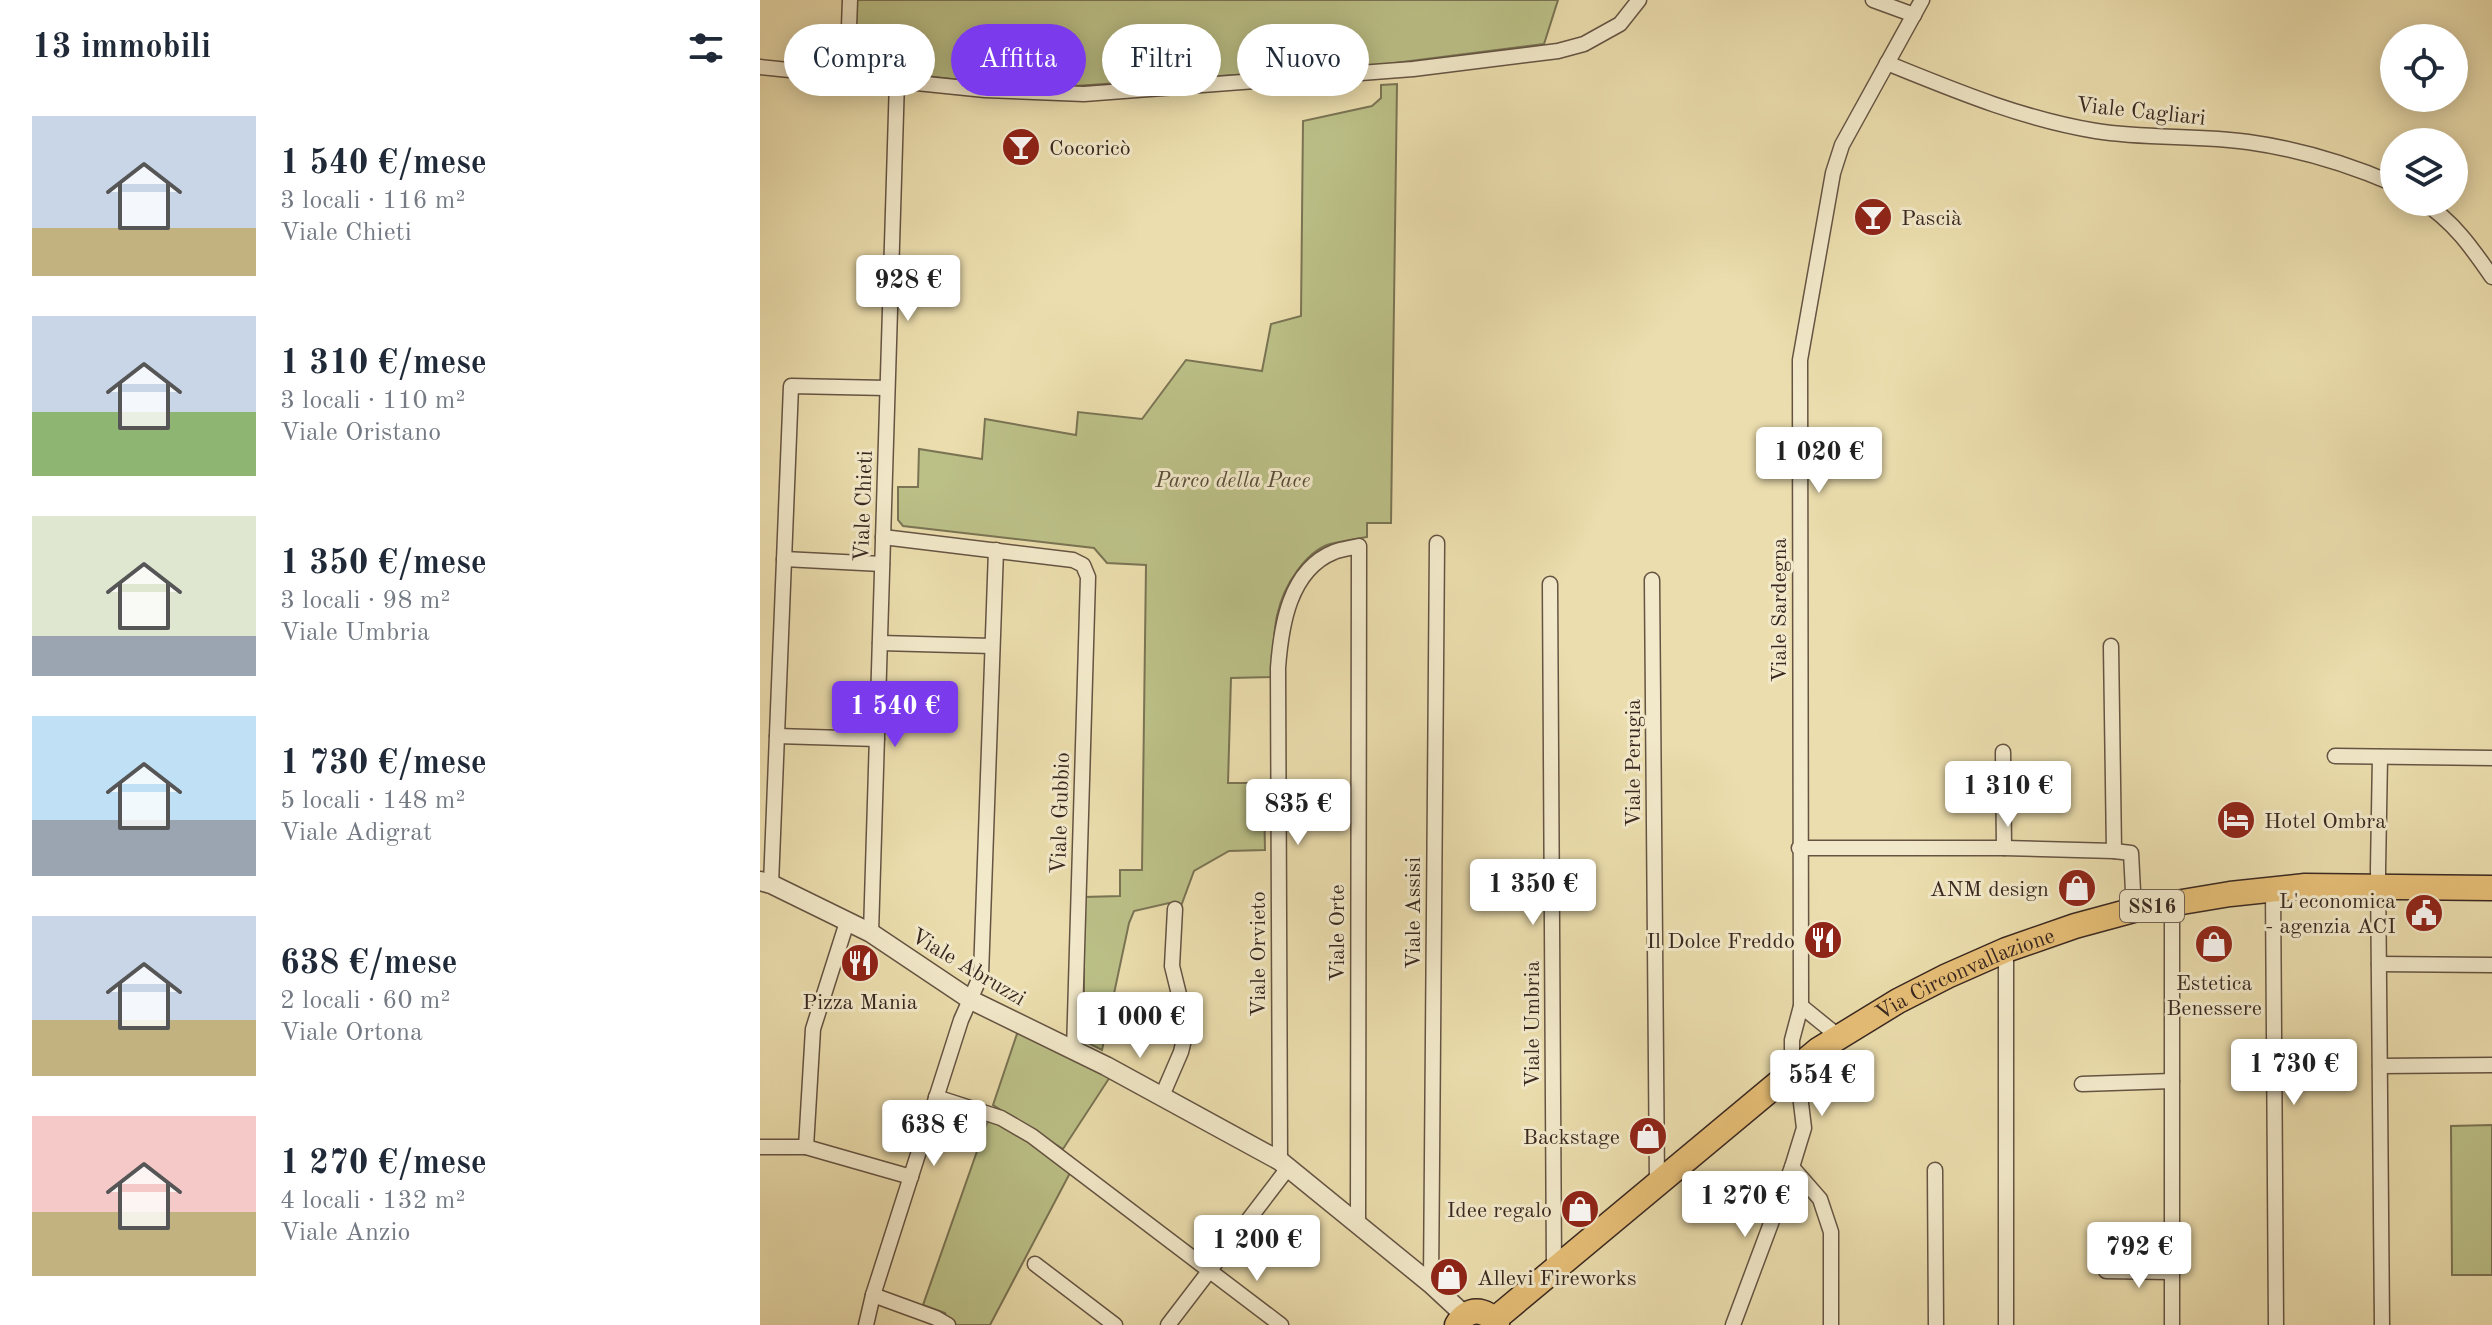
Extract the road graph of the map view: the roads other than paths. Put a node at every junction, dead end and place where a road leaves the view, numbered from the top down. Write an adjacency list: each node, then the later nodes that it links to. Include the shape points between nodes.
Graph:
1 (850, 0): 6 (street)
2 (1639, 0): 10 (street, via 1620,24 1584,44 1413,69 1084,94)
3 (1873, 0): 5 (street)
4 (1922, 0): 5 (street, Viale Sardegna)
5 (1914, 15): 7 (street, Viale Sardegna)
6 (849, 24)
7 (1887, 63): 12 (street, Viale Cagliari, via 1992,105 2046,120 2098,131 2275,147); 33 (street, Viale Sardegna, via 1842,145 1833,173 1800,360)
8 (760, 67): 9 (street)
9 (784, 69)
10 (935, 84)
11 (896, 96): 15 (street, Viale Chieti)
12 (2380, 178)
13 (2444, 216): 14 (street)
14 (2492, 277)
15 (887, 388): 16 (street, Viale Chieti); 20 (street, via 791,386)
16 (883, 537): 19 (street); 21 (street, Viale Chieti)
17 (1437, 543): 72 (street, Viale Assisi)
18 (1359, 546): 61 (street, Viale Orvieto, via 1333,552 1312,567 1297,587 1281,632); 66 (street, Viale Orte)
19 (996, 550): 25 (street); 51 (street, Viale Gubbio, via 1073,560 1083,565 1088,577)
20 (784, 559): 21 (street); 27 (street)
21 (882, 564): 24 (street, Viale Chieti)
22 (1652, 580): 65 (street, Viale Perugia)
23 (1550, 584): 69 (street, Viale Umbria)
24 (880, 643): 25 (street); 28 (street, Viale Chieti)
25 (992, 646): 48 (street, via 981,975)
26 (2111, 646): 35 (street)
27 (777, 736): 28 (street); 36 (street)
28 (877, 739): 44 (street, Viale Chieti)
29 (2003, 752): 34 (street)
30 (2335, 756): 31 (street)
31 (2380, 757): 32 (street); 37 (street)
32 (2492, 758)
33 (1799, 848): 34 (street); 49 (street, Viale Sardegna)
34 (2004, 848): 35 (street)
35 (2114, 851): 42 (street, via 2131,853)
36 (766, 883): 43 (street, Viale Abruzzi)
37 (2379, 886): 38 (main road, Via Circonvallazione / SS16); 39 (main road, Via Circonvallazione / SS16); 46 (street)
38 (2492, 888)
39 (2273, 889): 40 (main road, Via Circonvallazione / SS16); 86 (street)
40 (2172, 902): 42 (main road, Via Circonvallazione / SS16); 55 (street)
41 (1175, 909): 57 (street, via 1172,966 1187,1027)
42 (2134, 910): 45 (main road, Via Circonvallazione / SS16)
43 (847, 922): 44 (street, Viale Abruzzi); 60 (street, via 813,1029)
44 (871, 933): 48 (street, Viale Abruzzi)
45 (2006, 950): 50 (main road, Via Circonvallazione / SS16); 84 (street)
46 (2379, 964): 47 (street); 53 (street)
47 (2492, 965)
48 (971, 1000): 51 (street, Viale Abruzzi); 58 (street)
49 (1801, 1006): 50 (street); 54 (street, Viale Sardegna, via 1792,1040)
50 (1838, 1036): 54 (main road, Via Circonvallazione / SS16)
51 (1074, 1051): 57 (street, Viale Abruzzi)
52 (2492, 1065): 53 (street)
53 (2380, 1066): 87 (street)
54 (1792, 1071): 62 (street, Viale Sardegna, via 1804,1128); 65 (main road, Via Circonvallazione / SS16)
55 (2172, 1081): 56 (street); 71 (street)
56 (2082, 1084)
57 (1162, 1096): 61 (street, Viale Abruzzi)
58 (936, 1097): 64 (street); 68 (street, via 1001,1118 1032,1136)
59 (760, 1147): 60 (street)
60 (806, 1147): 64 (street)
61 (1284, 1165): 66 (street, Viale Abruzzi); 68 (street)
62 (1792, 1167): 81 (street, Viale Sardegna); 82 (street, via 1820,1199 1831,1232)
63 (1935, 1170): 83 (street)
64 (911, 1177): 73 (street)
65 (1657, 1185): 69 (main road, Via Circonvallazione / SS16)
66 (1358, 1223): 72 (street, Viale Abruzzi)
67 (1035, 1264): 78 (street)
68 (1210, 1270): 79 (street); 80 (street)
69 (1554, 1271): 75 (main road, Via Circonvallazione / SS16)
70 (2106, 1271): 71 (street)
71 (2172, 1272): 85 (street)
72 (1431, 1284): 74 (street, Viale Abruzzi, via 1459,1310)
73 (873, 1295): 76 (street); 77 (street)
74 (1459, 1321): 75 (main road, via 1475,1311)
75 (1496, 1322)
76 (866, 1325)
77 (948, 1325)
78 (1115, 1325)
79 (1168, 1325)
80 (1281, 1325)
81 (1733, 1325)
82 (1831, 1325)
83 (1936, 1325)
84 (2006, 1325)
85 (2172, 1325)
86 (2276, 1325)
87 (2382, 1325)

